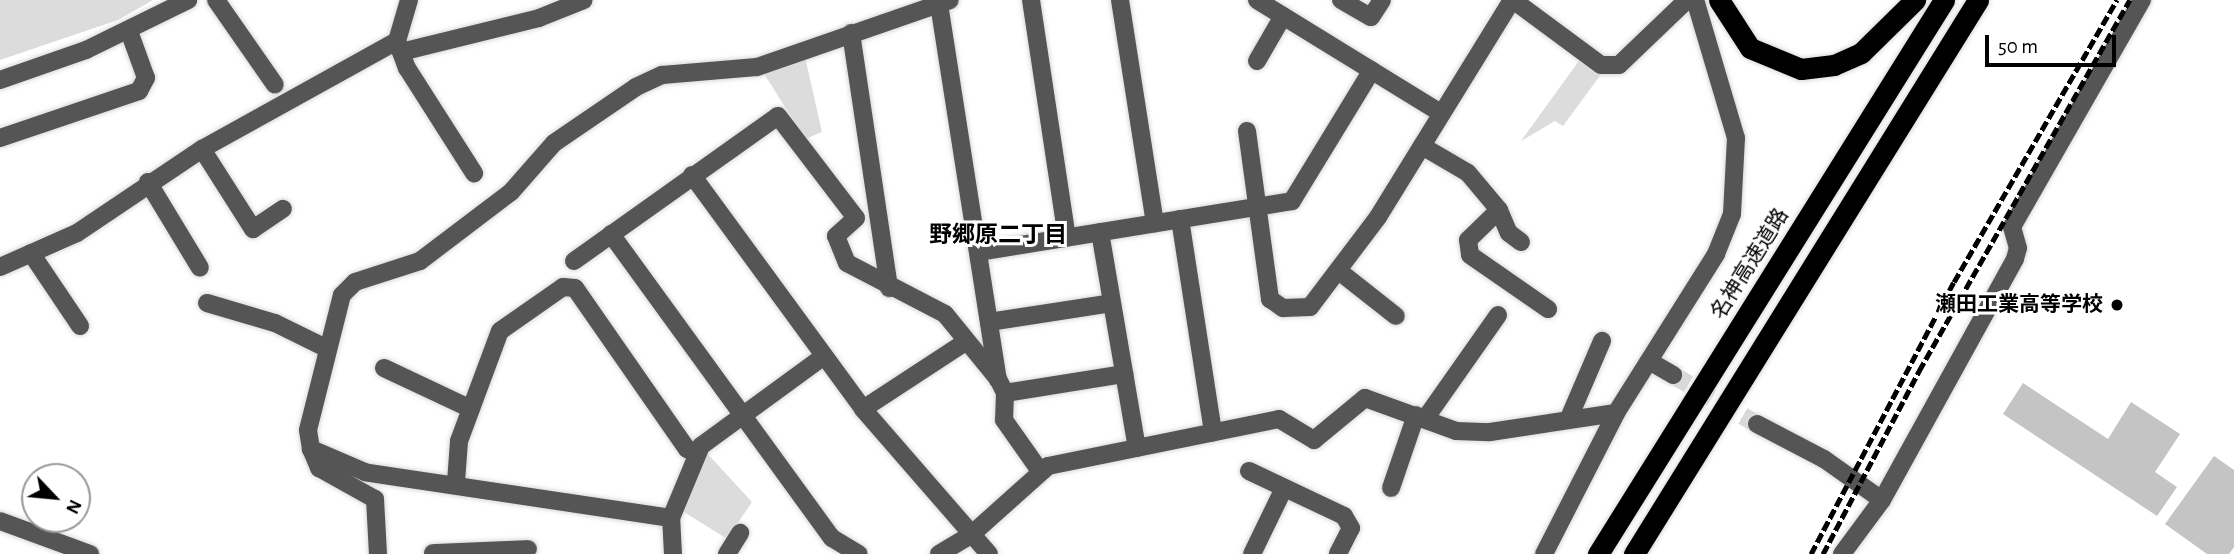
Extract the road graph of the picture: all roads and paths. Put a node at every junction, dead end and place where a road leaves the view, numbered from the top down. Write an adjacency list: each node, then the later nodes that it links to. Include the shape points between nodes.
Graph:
1 (188, 0): 20 (street)
2 (216, 0): 26 (street)
3 (409, 0): 22 (street)
4 (584, 0): 22 (street, via 539,18)
5 (1031, 0): 42 (street)
6 (1120, 0): 39 (street)
7 (1257, 0): 19 (street)
8 (1341, 0): 9 (street, via 1371,18)
9 (1382, 0)
10 (1513, 0): 11 (street, via 1601,65 1619,65); 27 (street)
11 (1687, 0)
12 (1695, 0): 62 (street, via 1736,138 1738,174 1732,214 1716,254)
13 (1719, 0): 14 (highway, via 1749,48 1801,69 1834,65 1861,53)
14 (1915, 0)
15 (1944, 0): 103 (highway, 名神高速道路)
16 (1978, 0): 104 (highway)
17 (2142, 0): 83 (street, via 2012,227 2018,248 2015,259)
18 (944, 2): 21 (street); 44 (street)
19 (1283, 16): 23 (street); 24 (street)
20 (129, 31): 25 (street); 29 (street, via 146,78 139,91)
21 (850, 33): 50 (street); 60 (street, via 774,54 732,72 662,75 636,87 554,143 511,192 420,261 355,282 342,295)
22 (399, 46): 31 (street); 32 (street)
23 (1257, 61)
24 (1372, 70): 27 (street); 35 (street, via 1292,201)
25 (0, 80)
26 (275, 85)
27 (1441, 113): 30 (street)
28 (1247, 131): 35 (street)
29 (0, 138)
30 (1422, 146): 37 (street, via 1468,173); 49 (street)
31 (202, 149): 34 (street); 36 (street, via 253,229)
32 (474, 173)
33 (692, 175): 41 (street); 50 (street, via 771,117 783,118 856,218 836,236 847,263); 61 (street)
34 (148, 182): 45 (street, via 77,233); 48 (street)
35 (1255, 207): 38 (street); 49 (street, via 1270,299 1283,308 1310,307)
36 (283, 209)
37 (1499, 210): 43 (street, via 1509,233); 53 (street, via 1468,240 1470,255)
38 (1180, 219): 39 (street); 74 (street)
39 (1156, 223): 40 (street)
40 (1100, 232): 42 (street); 52 (street)
41 (611, 234): 46 (street); 70 (street)
42 (1067, 237): 44 (street)
43 (1521, 242)
44 (978, 252): 56 (street)
45 (31, 253): 47 (street); 57 (street)
46 (574, 261)
47 (0, 267)
48 (200, 268)
49 (1340, 272): 55 (street)
50 (890, 288): 59 (street, via 945,314)
51 (207, 303): 60 (street, via 275,323)
52 (1112, 303): 56 (street); 64 (street)
53 (1548, 309)
54 (1498, 315): 71 (street)
55 (1396, 316)
56 (989, 322): 66 (street)
57 (80, 326)
58 (1602, 341): 72 (street)
59 (964, 343): 66 (street); 68 (street)
60 (326, 348): 76 (street, via 307,430)
61 (824, 356): 68 (street); 70 (street)
62 (1649, 361): 65 (street); 69 (street)
63 (384, 369): 67 (street)
64 (1124, 374): 66 (street); 75 (street)
65 (1673, 375)
66 (1002, 386): 78 (street, via 1004,420)
67 (471, 409): 77 (street, via 500,331 563,286 575,288 687,449); 80 (street, via 459,440)
68 (863, 410): 87 (street)
69 (1616, 413): 72 (street); 102 (street)
70 (743, 415): 77 (street); 88 (street)
71 (1420, 417): 72 (street, via 1456,431 1490,432); 74 (street, via 1364,398 1314,440 1279,419); 82 (street)
72 (1569, 418)
73 (1757, 424): 83 (street, via 1824,459)
74 (1213, 432): 75 (street)
75 (1137, 448): 78 (street)
76 (311, 449): 80 (street, via 365,472); 94 (street, via 319,468 375,499)
77 (697, 454): 84 (street)
78 (1040, 471): 87 (street)
79 (1249, 471): 81 (street)
80 (456, 482): 84 (street)
81 (1284, 488): 100 (street); 101 (street, via 1344,516 1350,528)
82 (1391, 488)
83 (1882, 500): 105 (street)
84 (671, 518): 95 (street)
85 (0, 521): 89 (street)
86 (740, 533): 96 (street)
87 (972, 534): 98 (street); 99 (street)
88 (827, 546): 97 (street)
89 (50, 547): 93 (street)
90 (528, 550): 92 (street)
91 (433, 553): 92 (street)
92 (491, 553)
93 (90, 554)
94 (378, 554)
95 (673, 554)
96 (727, 554)
97 (859, 554)
98 (939, 554)
99 (989, 554)
100 (1252, 554)
101 (1338, 554)
102 (1544, 554)
103 (1598, 554)
104 (1634, 554)
105 (1842, 554)

